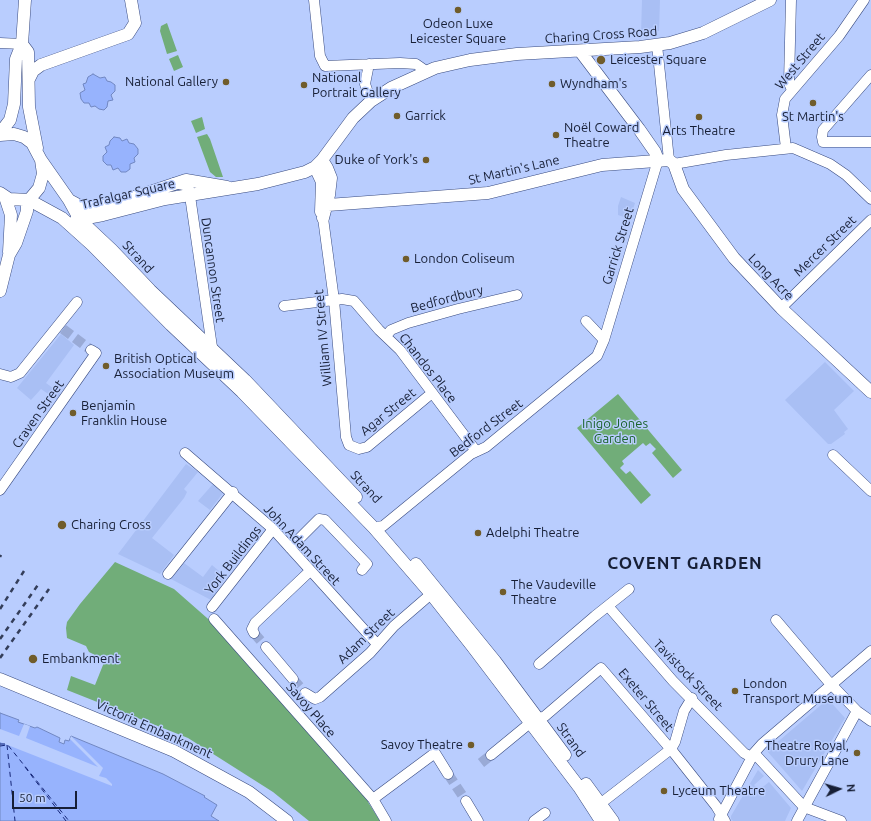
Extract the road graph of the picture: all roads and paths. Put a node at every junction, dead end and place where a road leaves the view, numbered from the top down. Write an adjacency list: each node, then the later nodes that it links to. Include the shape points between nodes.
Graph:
1 (25, 0): 8 (main road)
2 (131, 0): 14 (main road, via 135,20 131,31 117,39 41,65 33,71)
3 (314, 0): 11 (street, via 322,63 328,67)
4 (770, 0): 9 (main road, Charing Cross Road, via 703,33)
5 (791, 0): 15 (street, via 789,83)
6 (864, 0): 15 (street, West Street, via 839,36)
7 (0, 43): 8 (street)
8 (22, 44): 14 (main road, Trafalgar Square, via 28,52); 17 (main road, via 16,55 12,113)
9 (657, 45): 10 (main road, Charing Cross Road); 21 (street)
10 (580, 51): 12 (main road, Charing Cross Road, via 517,54 470,60); 21 (main road, Long Acre, via 655,152)
11 (369, 64): 12 (street, via 416,64); 16 (street, via 365,84)
12 (426, 71): 16 (main road, Charing Cross Road)
13 (871, 75): 18 (street, via 823,130 823,142)
14 (29, 79): 20 (main road, Trafalgar Square, via 29,114)
15 (792, 90): 19 (street, West Street, via 782,108)
16 (371, 101): 22 (main road, Charing Cross Road, via 353,118)
17 (0, 134): 20 (main road, via 24,137 32,143)
18 (871, 142)
19 (790, 148): 21 (street); 27 (street, via 830,164 846,175)
20 (39, 155): 28 (main road, via 42,179 39,188); 29 (main road, Trafalgar Square)
21 (667, 161): 30 (main road, St Martin's Lane, via 602,165 488,193); 41 (main road, Long Acre, via 683,190 717,237 747,266); 44 (street, Garrick Street)
22 (318, 163): 24 (main road, Trafalgar Square, via 305,172 286,178); 30 (main road, William IV Street, via 327,168 331,178)
23 (174, 183): 24 (main road, Trafalgar Square, via 194,180); 26 (street, via 187,186); 29 (main road, Trafalgar Square, via 95,207 78,206)
24 (230, 188): 26 (main road, Trafalgar Square)
25 (2, 195): 28 (main road, via 14,200); 35 (main road, via 11,215)
26 (191, 195): 33 (main road, Trafalgar Square); 45 (street, Duncannon Street, via 192,219)
27 (871, 199)
28 (28, 200): 31 (main road, Trafalgar Square); 35 (main road, via 16,243)
29 (68, 200): 33 (main road, Strand)
30 (324, 204): 32 (main road, William IV Street)
31 (62, 218): 33 (main road, Trafalgar Square); 57 (main road, Strand)
32 (323, 218): 38 (street, William IV Street)
33 (80, 220): 45 (main road, Strand)
34 (871, 220): 41 (street, Mercer Street)
35 (9, 255): 36 (main road)
36 (0, 291)
37 (517, 295): 43 (street, Bedfordbury, via 408,323 391,330)
38 (334, 300): 40 (street, Chandos Place); 43 (street, Chandos Place, via 354,301); 50 (street, William IV Street, via 346,437 350,445)
39 (77, 302): 47 (street, via 61,327 20,373 11,377)
40 (284, 306)
41 (781, 308): 48 (main road, Long Acre)
42 (586, 322): 44 (street)
43 (386, 336): 49 (street, Chandos Place, via 400,350)
44 (604, 340): 51 (street, Bedford Street, via 593,360 486,447)
45 (212, 347): 57 (main road, Strand)
46 (94, 352): 54 (street, Craven Street)
47 (0, 374)
48 (871, 392)
49 (432, 393): 50 (street, Agar Street, via 367,447); 51 (street, Chandos Place)
50 (359, 449)
51 (476, 451): 57 (street, Bedford Street)
52 (185, 453): 56 (street, John Adam Street)
53 (833, 455): 55 (street)
54 (0, 490)
55 (871, 491)
56 (233, 492): 58 (street, John Adam Street); 62 (street)
57 (379, 527): 64 (main road, Strand)
58 (273, 529): 59 (street, John Adam Street); 66 (street, York Buildings)
59 (290, 548): 60 (street, via 319,519 325,520 368,564); 61 (street, John Adam Street)
60 (362, 570)
61 (310, 571): 69 (street); 70 (street, John Adam Street)
62 (168, 574)
63 (629, 589): 65 (street)
64 (433, 590): 70 (street, Adam Street); 80 (main road, Strand)
65 (608, 606): 73 (street); 78 (street, Tavistock Street, via 673,681)
66 (212, 607)
67 (214, 618): 86 (street, Savoy Place)
68 (776, 620): 76 (street)
69 (253, 631)
70 (377, 644): 77 (street, Adam Street, via 320,697 315,699)
71 (266, 647): 75 (street)
72 (871, 651): 76 (street)
73 (539, 664)
74 (0, 679): 92 (main road, Victoria Embankment, via 174,751 249,792)
75 (294, 679)
76 (832, 684): 79 (street); 84 (street, via 762,744)
77 (308, 695)
78 (692, 698): 82 (street, via 684,711); 84 (street, Tavistock Street, via 744,753)
79 (857, 711): 81 (street); 89 (street)
80 (535, 721): 82 (street, Exeter Street, via 602,668); 83 (street); 88 (main road, Strand); 96 (main road, Strand)
81 (871, 721)
82 (671, 749): 88 (street); 91 (street, Exeter Street)
83 (491, 755)
84 (753, 755): 89 (street, Tavistock Street); 91 (street)
85 (448, 774): 86 (street, via 436,754)
86 (373, 799): 93 (street, Savoy Place)
87 (466, 801): 94 (street)
88 (600, 804): 97 (main road, Strand)
89 (804, 807): 98 (street); 99 (street, Tavistock Street)
90 (545, 813): 95 (street)
91 (721, 819)
92 (287, 821)
93 (386, 821)
94 (478, 821)
95 (534, 821)
96 (601, 821)
97 (613, 821)
98 (797, 821)
99 (841, 821)

